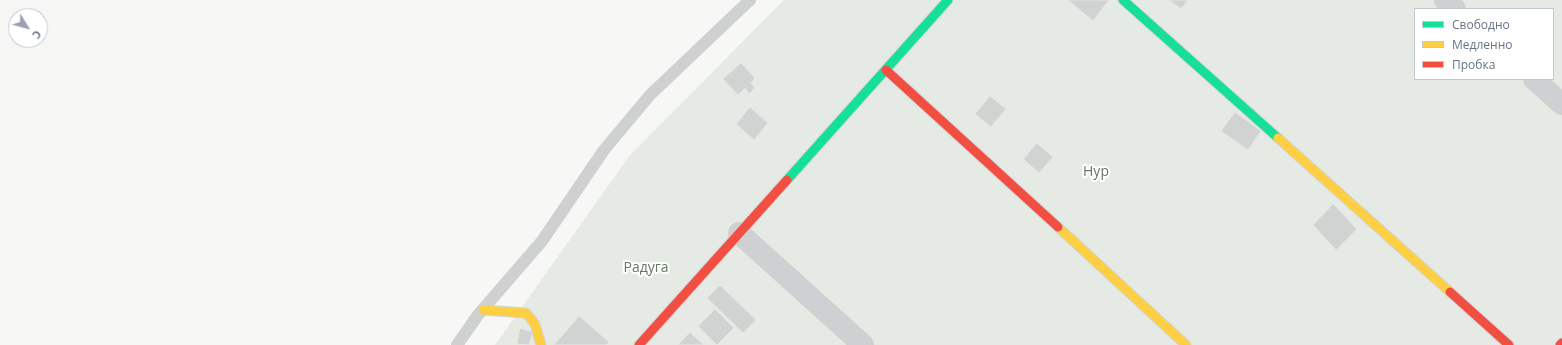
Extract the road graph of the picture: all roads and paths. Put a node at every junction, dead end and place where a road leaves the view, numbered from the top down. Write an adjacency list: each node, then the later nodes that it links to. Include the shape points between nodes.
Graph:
1 (750, 0): 10 (lane, via 650,95 604,150 542,241)
2 (948, 0): 6 (street)
3 (1123, 0): 17 (street)
4 (1445, 0): 5 (street)
5 (1454, 8)
6 (886, 70): 9 (street); 16 (street)
7 (1535, 80): 8 (street)
8 (1562, 104)
9 (739, 233): 14 (street); 15 (street)
10 (483, 310): 12 (lane); 13 (street, via 526,313 535,324)
11 (1562, 343): 18 (street)
12 (457, 345)
13 (541, 345)
14 (639, 345)
15 (863, 345)
16 (1186, 345)
17 (1509, 345)
18 (1560, 345)

